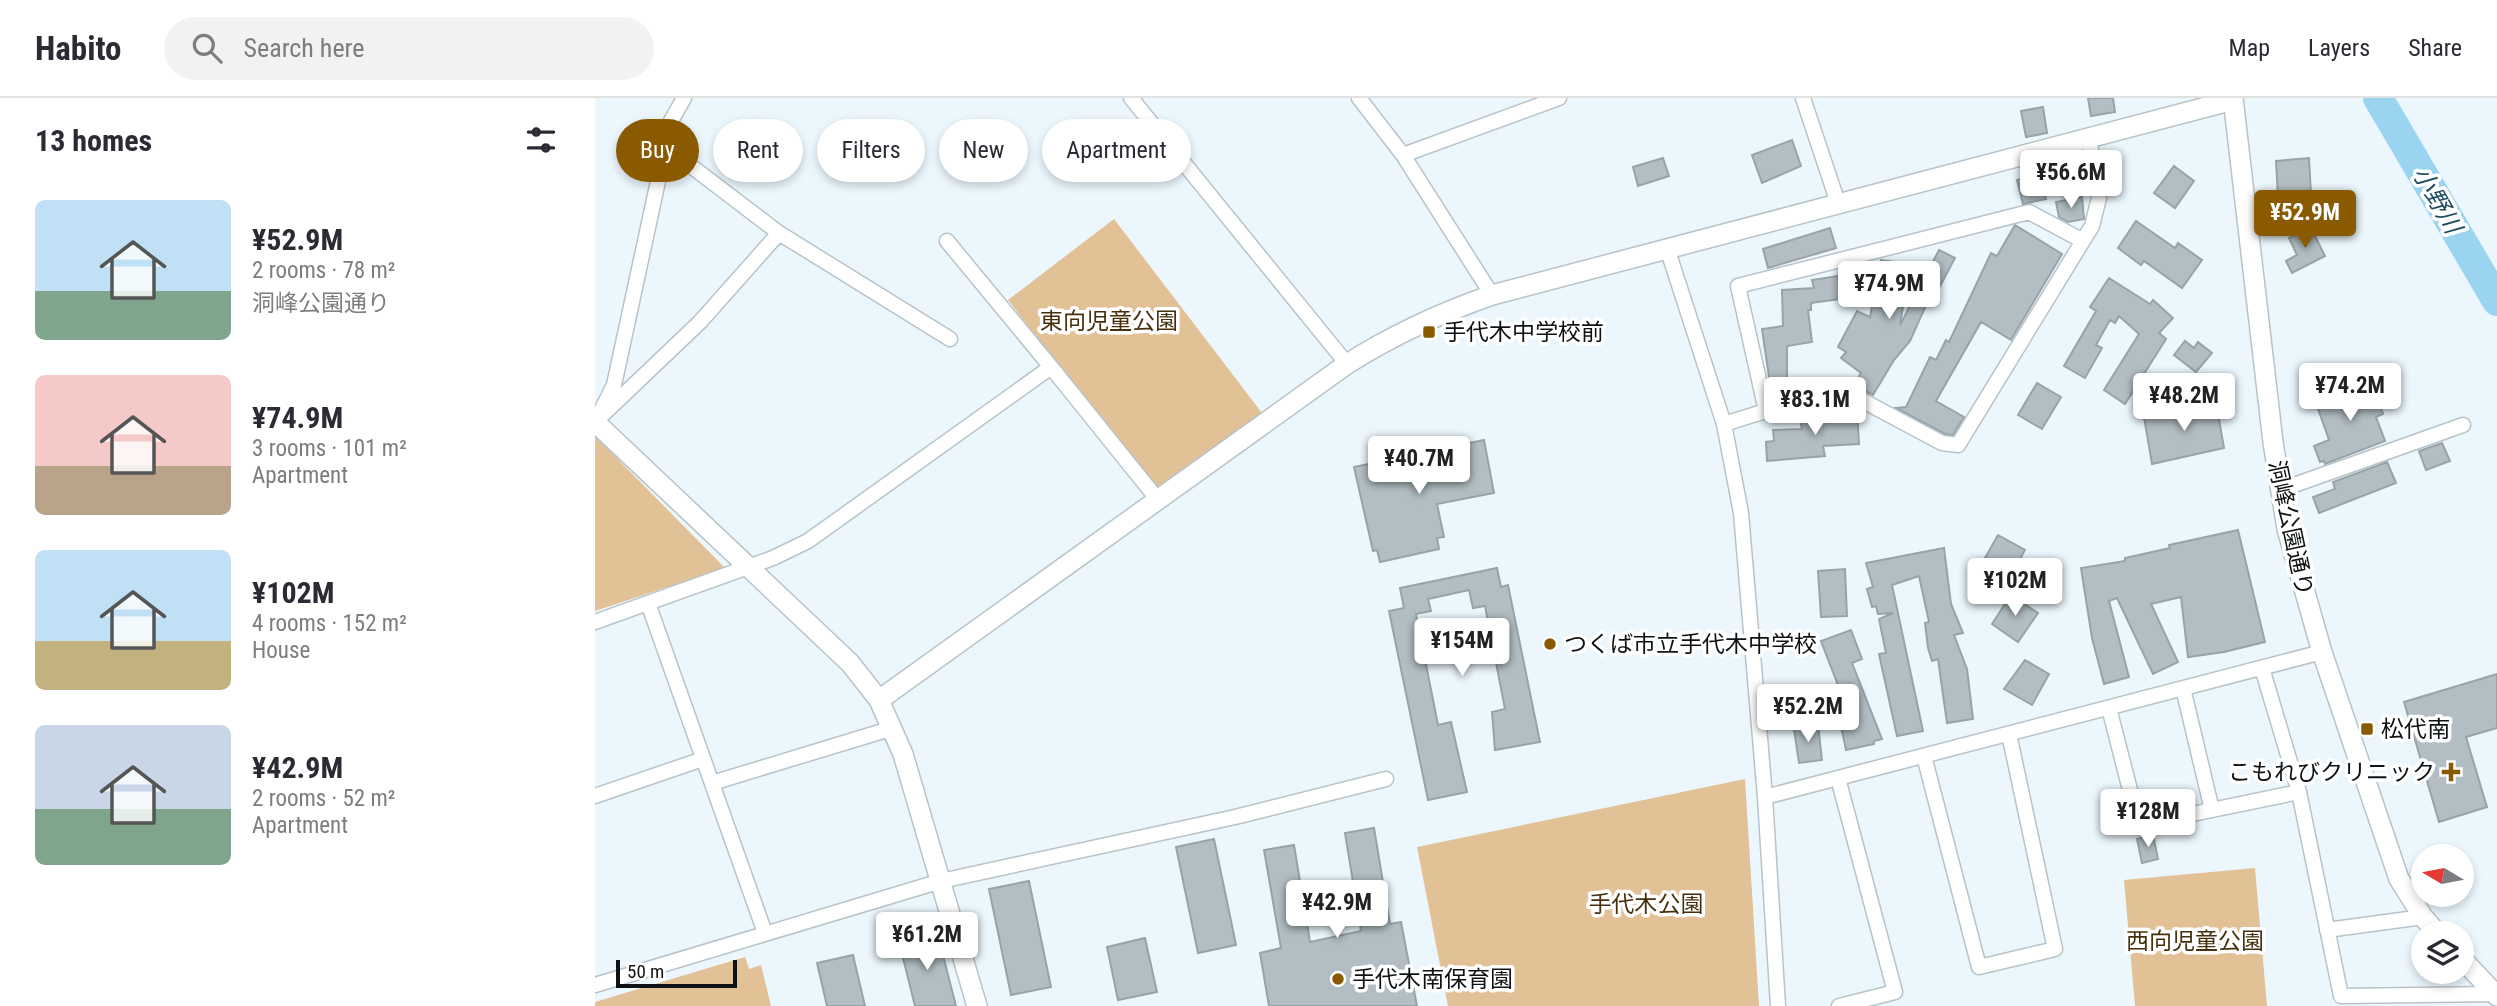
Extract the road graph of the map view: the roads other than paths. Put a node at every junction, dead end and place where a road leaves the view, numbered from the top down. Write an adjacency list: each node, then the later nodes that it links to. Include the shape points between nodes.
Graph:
1 (684, 98): 7 (street)
2 (1131, 98): 19 (street)
3 (1359, 98): 9 (street)
4 (1559, 98): 9 (street)
5 (1803, 98): 12 (street)
6 (2233, 99): 8 (street); 25 (street, 洞峰公園通り)
7 (672, 119)
8 (2089, 138): 12 (street); 15 (street, via 2099,198)
9 (1403, 155): 17 (street)
10 (699, 173): 13 (street)
11 (659, 182): 22 (street, via 614,385)
12 (1839, 206): 16 (street)
13 (779, 233): 18 (street); 22 (street, via 700,322)
14 (947, 241): 20 (street)
15 (2083, 241): 21 (street, via 1958,445 1942,443 1839,388); 21 (street, via 2029,212 1738,286)
16 (1668, 251): 17 (street); 23 (street)
17 (1492, 295): 19 (street, via 1389,338)
18 (950, 339)
19 (1347, 364): 26 (street)
20 (1052, 368): 26 (street); 27 (street, via 808,541)
21 (1766, 411): 23 (street)
22 (595, 422): 27 (street)
23 (1724, 425): 44 (street, via 1741,513)
24 (2463, 425): 25 (street)
25 (2280, 490): 30 (street, 洞峰公園通り)
26 (1158, 500): 33 (street)
27 (748, 567): 28 (street); 33 (street, via 850,663)
28 (648, 603): 29 (street); 38 (street)
29 (595, 622)
30 (2322, 652): 31 (street); 47 (street, 洞峰公園通り, via 2399,880)
31 (2262, 668): 32 (street); 42 (street)
32 (2183, 688): 34 (street); 45 (street)
33 (879, 700): 35 (street)
34 (2109, 708): 36 (street); 45 (street, via 2139,825)
35 (893, 728): 41 (street); 46 (street)
36 (2009, 734): 37 (street); 37 (street, via 2055,949 1979,967)
37 (1924, 756): 39 (street)
38 (703, 758): 41 (street); 43 (street)
39 (1838, 778): 44 (street); 56 (street, via 1895,992)
40 (1386, 779): 46 (street)
41 (712, 783): 50 (street)
42 (2299, 792): 45 (street); 49 (street)
43 (595, 796)
44 (1765, 797): 55 (street)
45 (2212, 810)
46 (941, 881): 50 (street); 54 (street)
47 (2423, 917): 48 (street, 洞峰公園通り); 49 (street)
48 (2426, 921)
49 (2327, 930): 53 (street, via 2341,996)
50 (765, 933): 52 (street)
51 (2474, 972): 53 (street)
52 (595, 985)
53 (2496, 995)
54 (977, 1006)
55 (1778, 1006)
56 (1839, 1006)

